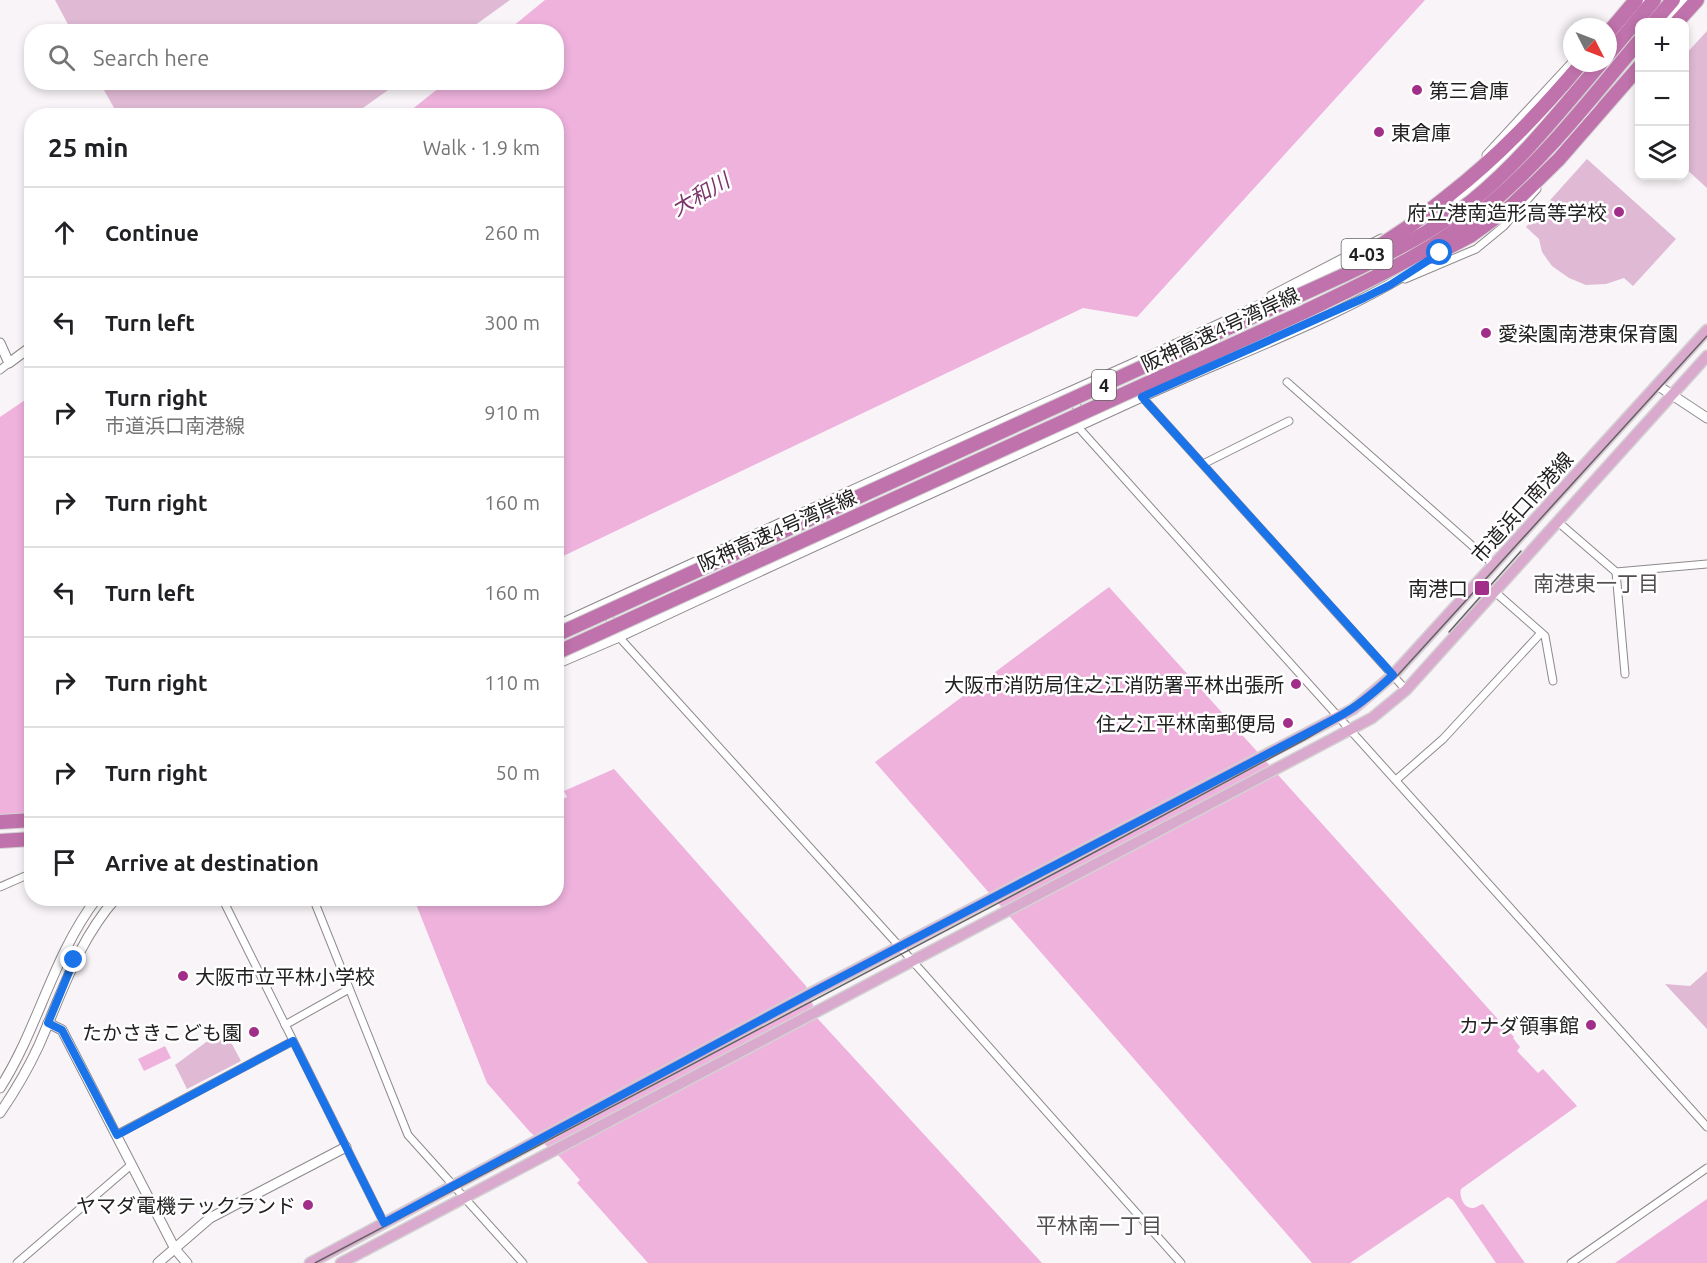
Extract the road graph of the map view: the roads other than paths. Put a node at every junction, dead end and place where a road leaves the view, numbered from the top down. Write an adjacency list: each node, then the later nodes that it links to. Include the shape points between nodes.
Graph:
1 (1645, 0): 14 (street)
2 (1654, 0): 15 (highway)
3 (1673, 0): 9 (highway)
4 (1684, 0): 10 (street)
5 (1696, 0): 11 (highway)
6 (1704, 0): 12 (street)
7 (1632, 2): 8 (street); 13 (highway)
8 (1614, 18)
9 (1657, 18)
10 (1668, 18)
11 (1680, 18)
12 (1688, 18)
13 (1617, 21)
14 (1617, 33)
15 (1617, 44)
16 (1635, 46): 26 (highway, 阪神高速4号湾岸線 / 4, bridge, via 1545,152 1487,207 1419,254)
17 (1635, 57): 24 (street, via 1521,188 1468,233)
18 (1563, 72): 27 (street, via 1488,153 1441,196 1392,232)
19 (1574, 72): 25 (highway, 4-03, bridge, via 1524,129 1466,182 1356,262)
20 (1583, 72): 27 (street, via 1505,158 1440,211)
21 (1593, 72): 25 (highway, 阪神高速4号湾岸線 / 4, bridge, via 1532,144 1444,221 1404,245)
22 (1635, 72): 26 (highway, 4-03, bridge, via 1544,175 1491,222 1409,267)
23 (1635, 78): 24 (street, via 1489,240 1460,258)
24 (1390, 285): 38 (street)
25 (1280, 304): 50 (highway, 阪神高速4号湾岸線 / 4, bridge)
26 (1304, 312): 53 (highway, 阪神高速4号湾岸線 / 4, bridge)
27 (1233, 317): 36 (street)
28 (1707, 330): 35 (main road, 市道浜口南港線)
29 (0, 343): 32 (street)
30 (24, 352): 32 (street)
31 (1707, 356): 37 (main road, 市道浜口南港線)
32 (9, 363): 33 (street)
33 (0, 370)
34 (1287, 382): 45 (street)
35 (1657, 386): 37 (street); 45 (main road, 市道浜口南港線)
36 (1075, 390): 41 (street); 48 (street)
37 (1672, 395): 39 (street); 43 (main road, 市道浜口南港線)
38 (1142, 397): 41 (street); 42 (street)
39 (1707, 418)
40 (1289, 421): 42 (street)
41 (1078, 427): 52 (street); 59 (street)
42 (1203, 464): 56 (street)
43 (1558, 522): 46 (street); 47 (main road, 市道浜口南港線)
44 (1707, 564): 46 (street)
45 (1494, 565): 56 (main road, 市道浜口南港線)
46 (1616, 572): 55 (street)
47 (1495, 592): 51 (street); 58 (main road, 市道浜口南港線)
48 (603, 605): 49 (street); 52 (street)
49 (564, 622)
50 (564, 631)
51 (1541, 633): 57 (street, via 1545,636); 61 (street, via 1443,739)
52 (619, 637): 54 (street); 72 (street)
53 (564, 648)
54 (564, 661)
55 (1624, 674)
56 (1393, 675): 58 (street); 59 (main road, 市道浜口南港線, via 1368,698)
57 (1553, 681)
58 (1406, 690): 60 (main road, 市道浜口南港線)
59 (1338, 717): 60 (street); 72 (main road, 市道浜口南港線)
60 (1351, 730): 61 (street); 73 (main road, 市道浜口南港線)
61 (1396, 780): 80 (street)
62 (24, 820): 63 (highway)
63 (0, 822)
64 (24, 840): 65 (highway)
65 (0, 841)
66 (24, 876): 67 (street)
67 (0, 887)
68 (91, 906): 78 (street, via 61,957)
69 (110, 906): 75 (street, via 74,960)
70 (226, 906): 76 (street)
71 (316, 906): 74 (street)
72 (900, 947): 73 (street); 85 (main road, 市道浜口南港線)
73 (913, 962): 86 (main road, 市道浜口南港線); 95 (street)
74 (349, 990): 76 (street); 85 (street, via 408,1135)
75 (48, 1023): 79 (street, via 27,1069); 81 (street, via 62,1030)
76 (285, 1025): 77 (street)
77 (293, 1041): 81 (street); 82 (street)
78 (0, 1088)
79 (0, 1113)
80 (1707, 1127)
81 (117, 1135): 83 (street)
82 (346, 1147): 87 (street); 88 (street, via 210,1218)
83 (131, 1166): 88 (street); 89 (street)
84 (1707, 1168): 96 (street)
85 (454, 1186): 86 (street); 87 (main road, 市道浜口南港線)
86 (465, 1198): 93 (main road, 市道浜口南港線); 94 (street)
87 (384, 1223): 92 (main road, 市道浜口南港線)
88 (175, 1249): 90 (street); 91 (street)
89 (17, 1263)
90 (158, 1263)
91 (187, 1263)
92 (310, 1263)
93 (341, 1263)
94 (524, 1263)
95 (1181, 1263)
96 (1571, 1263)

